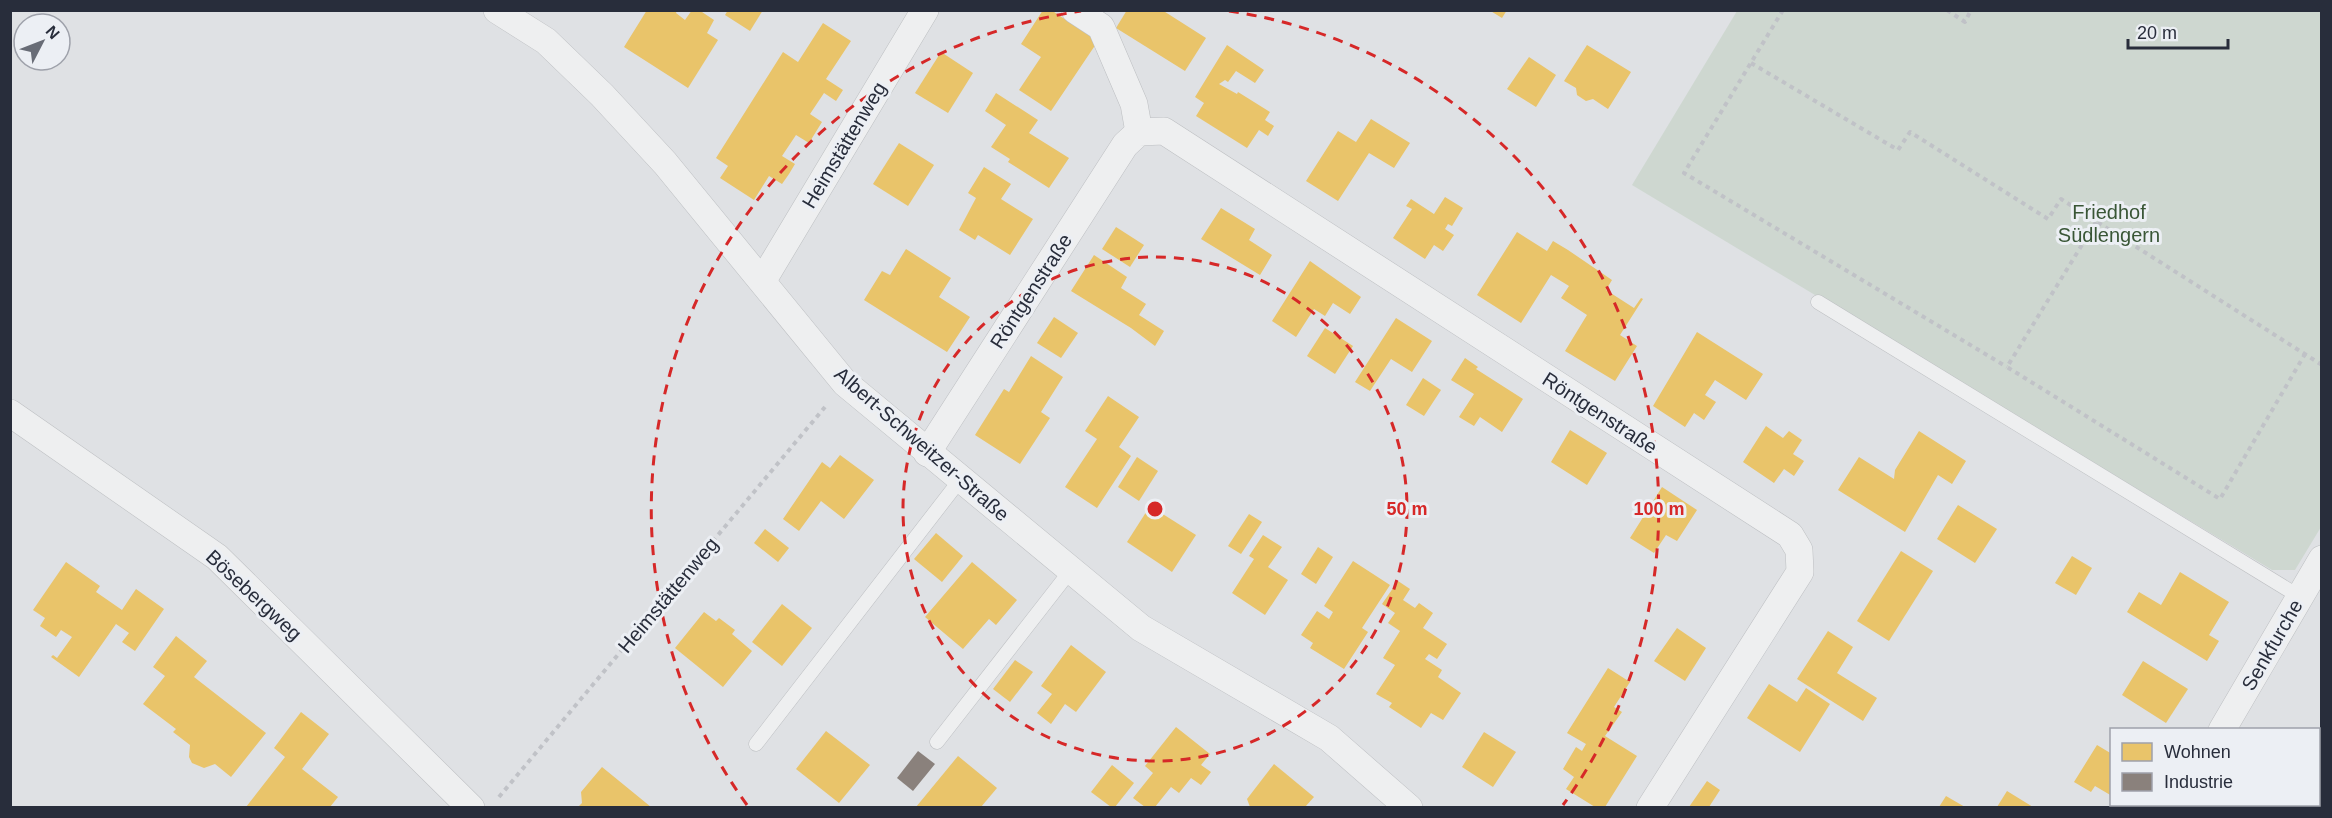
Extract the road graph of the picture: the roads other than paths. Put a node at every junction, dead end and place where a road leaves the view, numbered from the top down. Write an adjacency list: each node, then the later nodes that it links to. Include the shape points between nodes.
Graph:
1 (497, 10): 5 (street, Albert-Schweitzer-Straße, via 546,41 602,95)
2 (925, 10): 5 (street, Heimstättenweg)
3 (1075, 10): 4 (street, via 1101,27 1134,104)
4 (1139, 132): 8 (street, Röntgenstraße, via 1125,145); 18 (street, Röntgenstraße, via 1164,131 1791,535 1799,550 1800,572)
5 (763, 280): 8 (street, Albert-Schweitzer-Straße, via 845,383)
6 (1818, 302): 12 (lane)
7 (10, 413): 16 (street, Bösebergweg, via 217,557)
8 (927, 453): 9 (street, Albert-Schweitzer-Straße)
9 (960, 480): 11 (street, Albert-Schweitzer-Straße); 15 (lane)
10 (2322, 560): 12 (street, Senkfurche)
11 (1071, 570): 14 (lane); 17 (street, Albert-Schweitzer-Straße, via 1141,628 1329,738)
12 (2300, 597): 13 (street, Senkfurche)
13 (2223, 728)
14 (937, 742)
15 (756, 744)
16 (471, 807)
17 (1409, 807)
18 (1650, 807)

